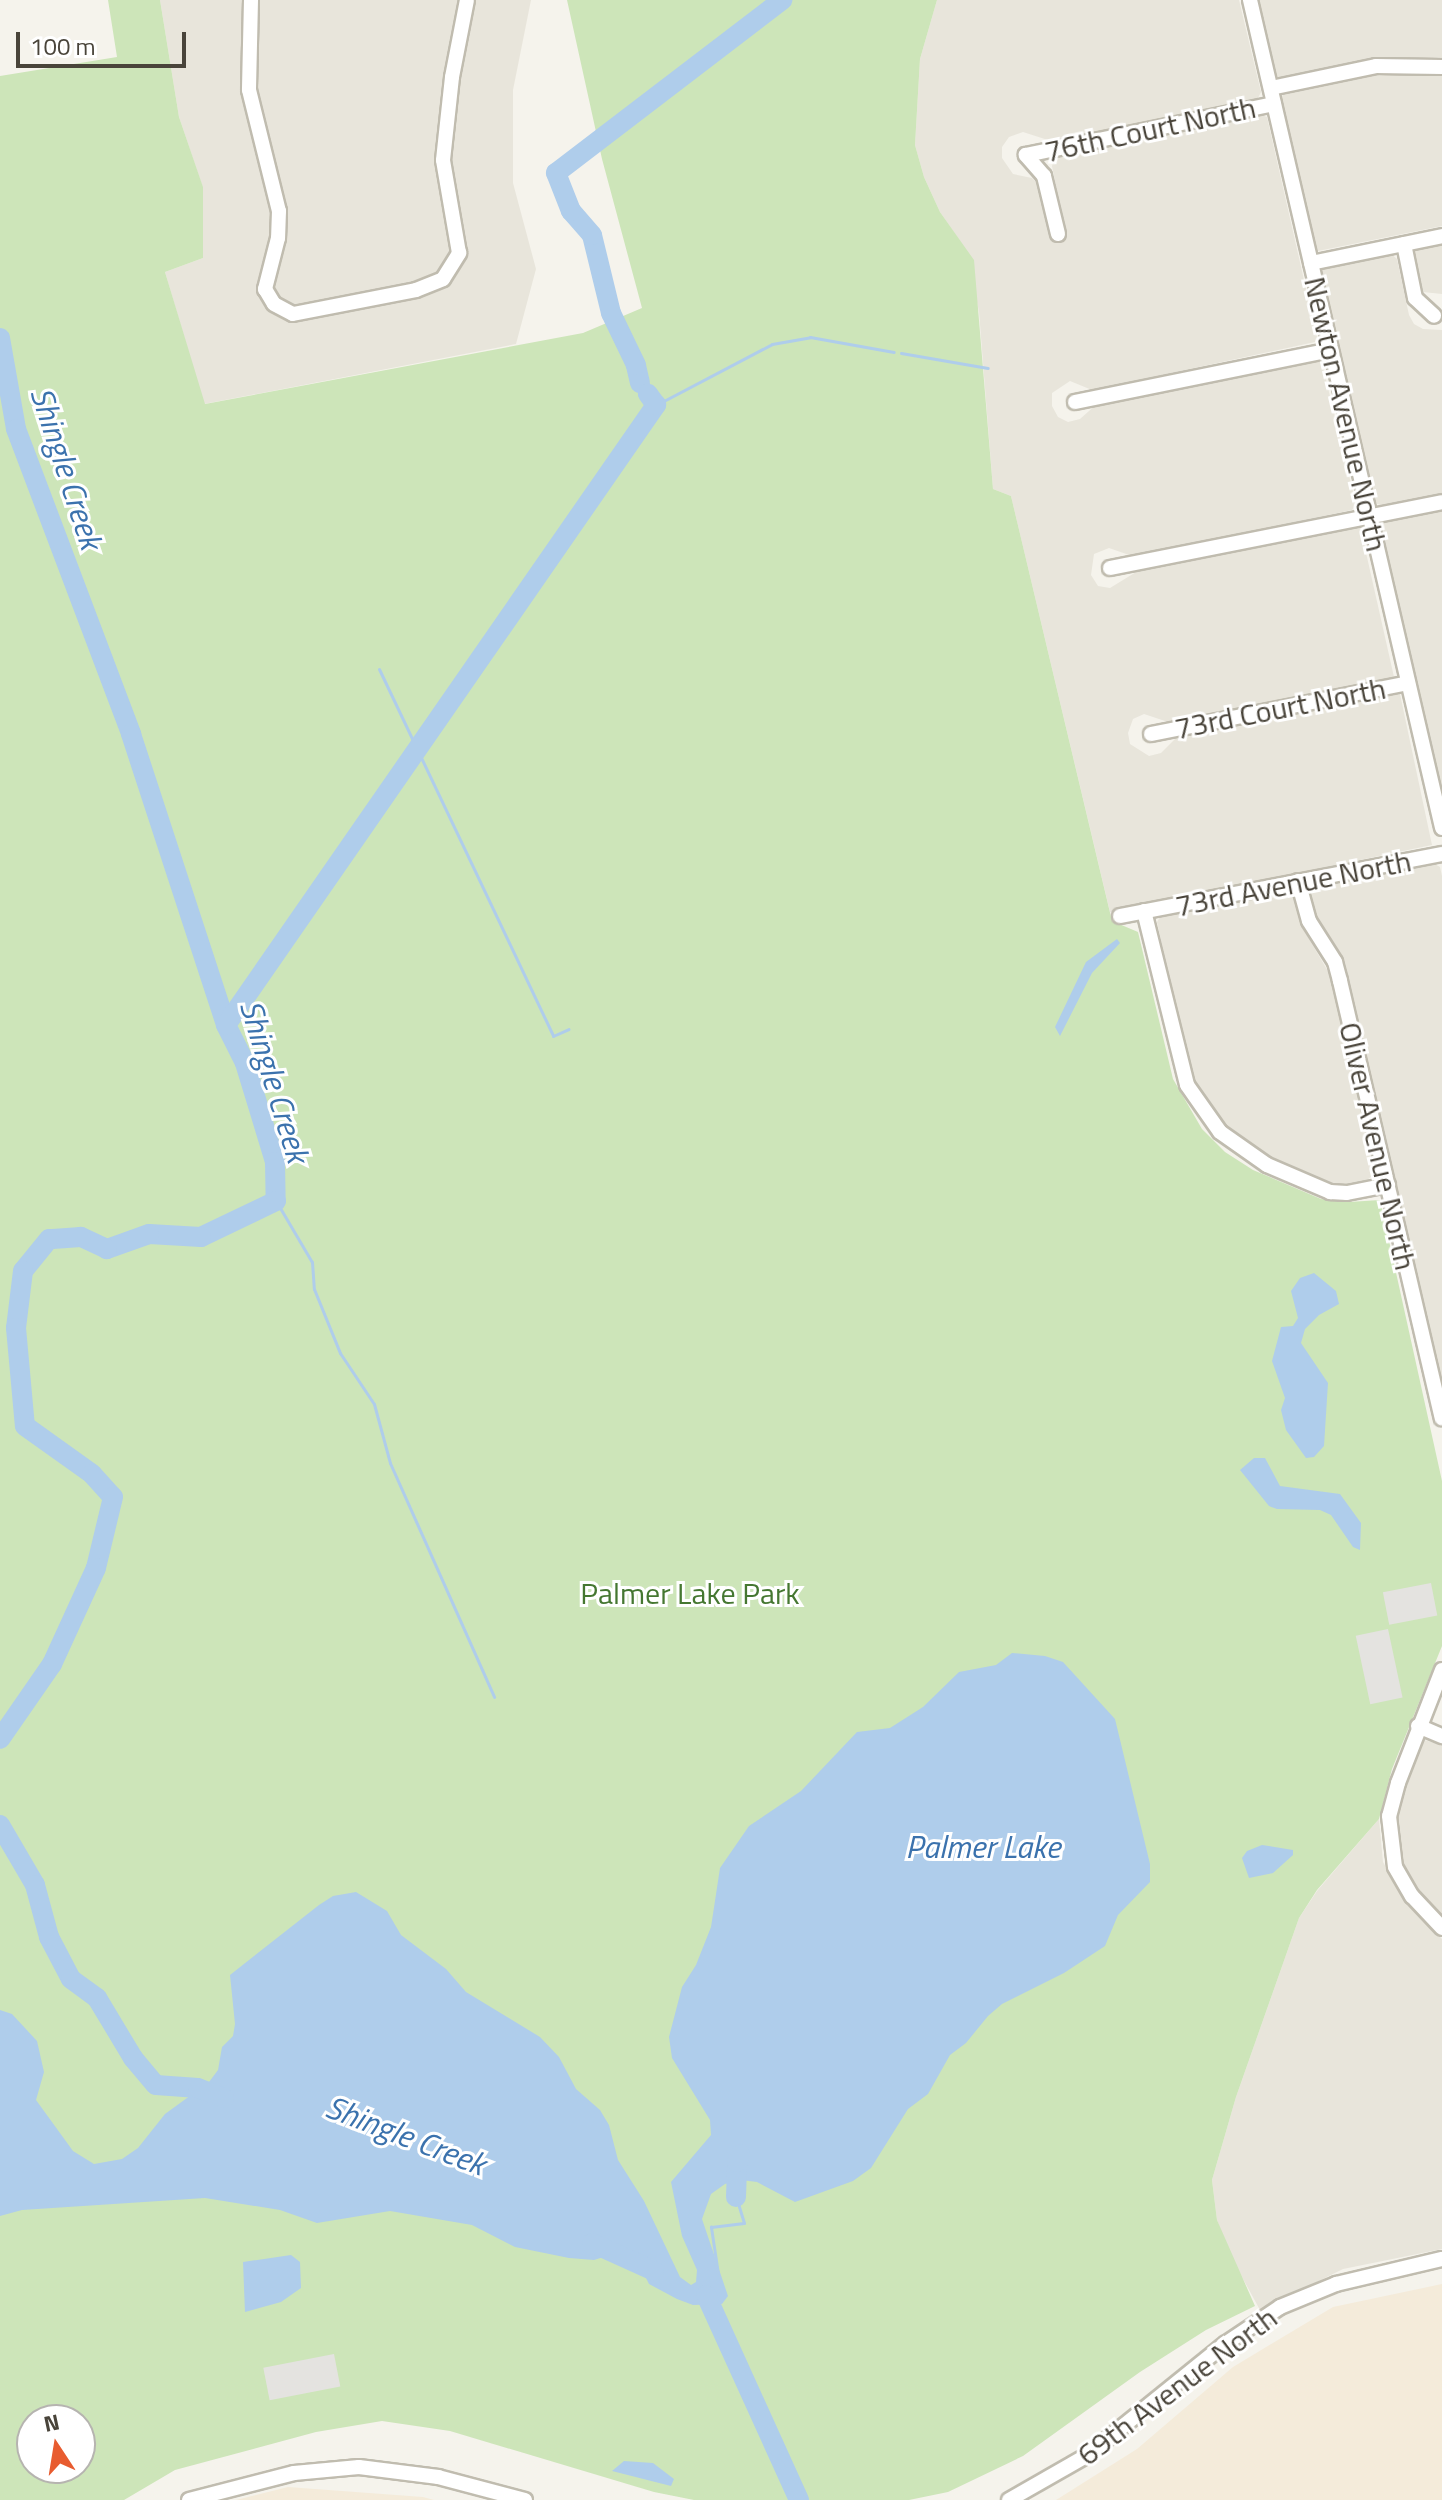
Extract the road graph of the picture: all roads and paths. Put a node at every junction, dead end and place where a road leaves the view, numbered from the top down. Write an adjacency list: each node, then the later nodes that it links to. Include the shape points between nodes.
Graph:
1 (251, 0): 2 (street, via 249,90 279,211 265,289 274,304 293,314 416,290 443,279 459,253 443,160)
2 (467, 0)
3 (1250, 0): 5 (street, Newton Avenue North)
4 (1442, 67): 5 (street, via 1376,66)
5 (1271, 88): 6 (street, Newton Avenue North)
6 (1274, 104): 7 (street, 76th Court North, via 1026,155 1044,176); 10 (street, Newton Avenue North)
7 (1058, 234)
8 (1442, 236): 9 (street)
9 (1404, 244): 10 (street); 11 (street, via 1415,298)
10 (1311, 263): 12 (street, Newton Avenue North)
11 (1434, 316)
12 (1331, 350): 13 (street); 15 (street, Newton Avenue North)
13 (1075, 402)
14 (1442, 502): 15 (street)
15 (1370, 517): 16 (street); 17 (street, Newton Avenue North)
16 (1110, 568)
17 (1408, 683): 18 (street, 73rd Court North); 19 (street, Newton Avenue North)
18 (1151, 734)
19 (1442, 828)
20 (1442, 854): 21 (street, 73rd Avenue North)
21 (1298, 881): 22 (street, 73rd Avenue North); 24 (street, Oliver Avenue North, via 1309,921 1335,962)
22 (1144, 911): 23 (street, 73rd Avenue North); 24 (street, via 1187,1085 1220,1132 1267,1165 1330,1192)
23 (1120, 916)
24 (1388, 1185): 25 (street, Oliver Avenue North)
25 (1442, 1418)
26 (1442, 1670): 27 (street)
27 (1418, 1726): 28 (street); 29 (street, via 1389,1816 1391,1850 1408,1889)
28 (1442, 1736)
29 (1442, 1928)
30 (1442, 2259): 33 (street, 69th Avenue North, via 1336,2284 1280,2307 1225,2344 1086,2456)
31 (189, 2500): 32 (street, via 284,2475 359,2467 438,2477)
32 (525, 2500)
33 (1009, 2500)

